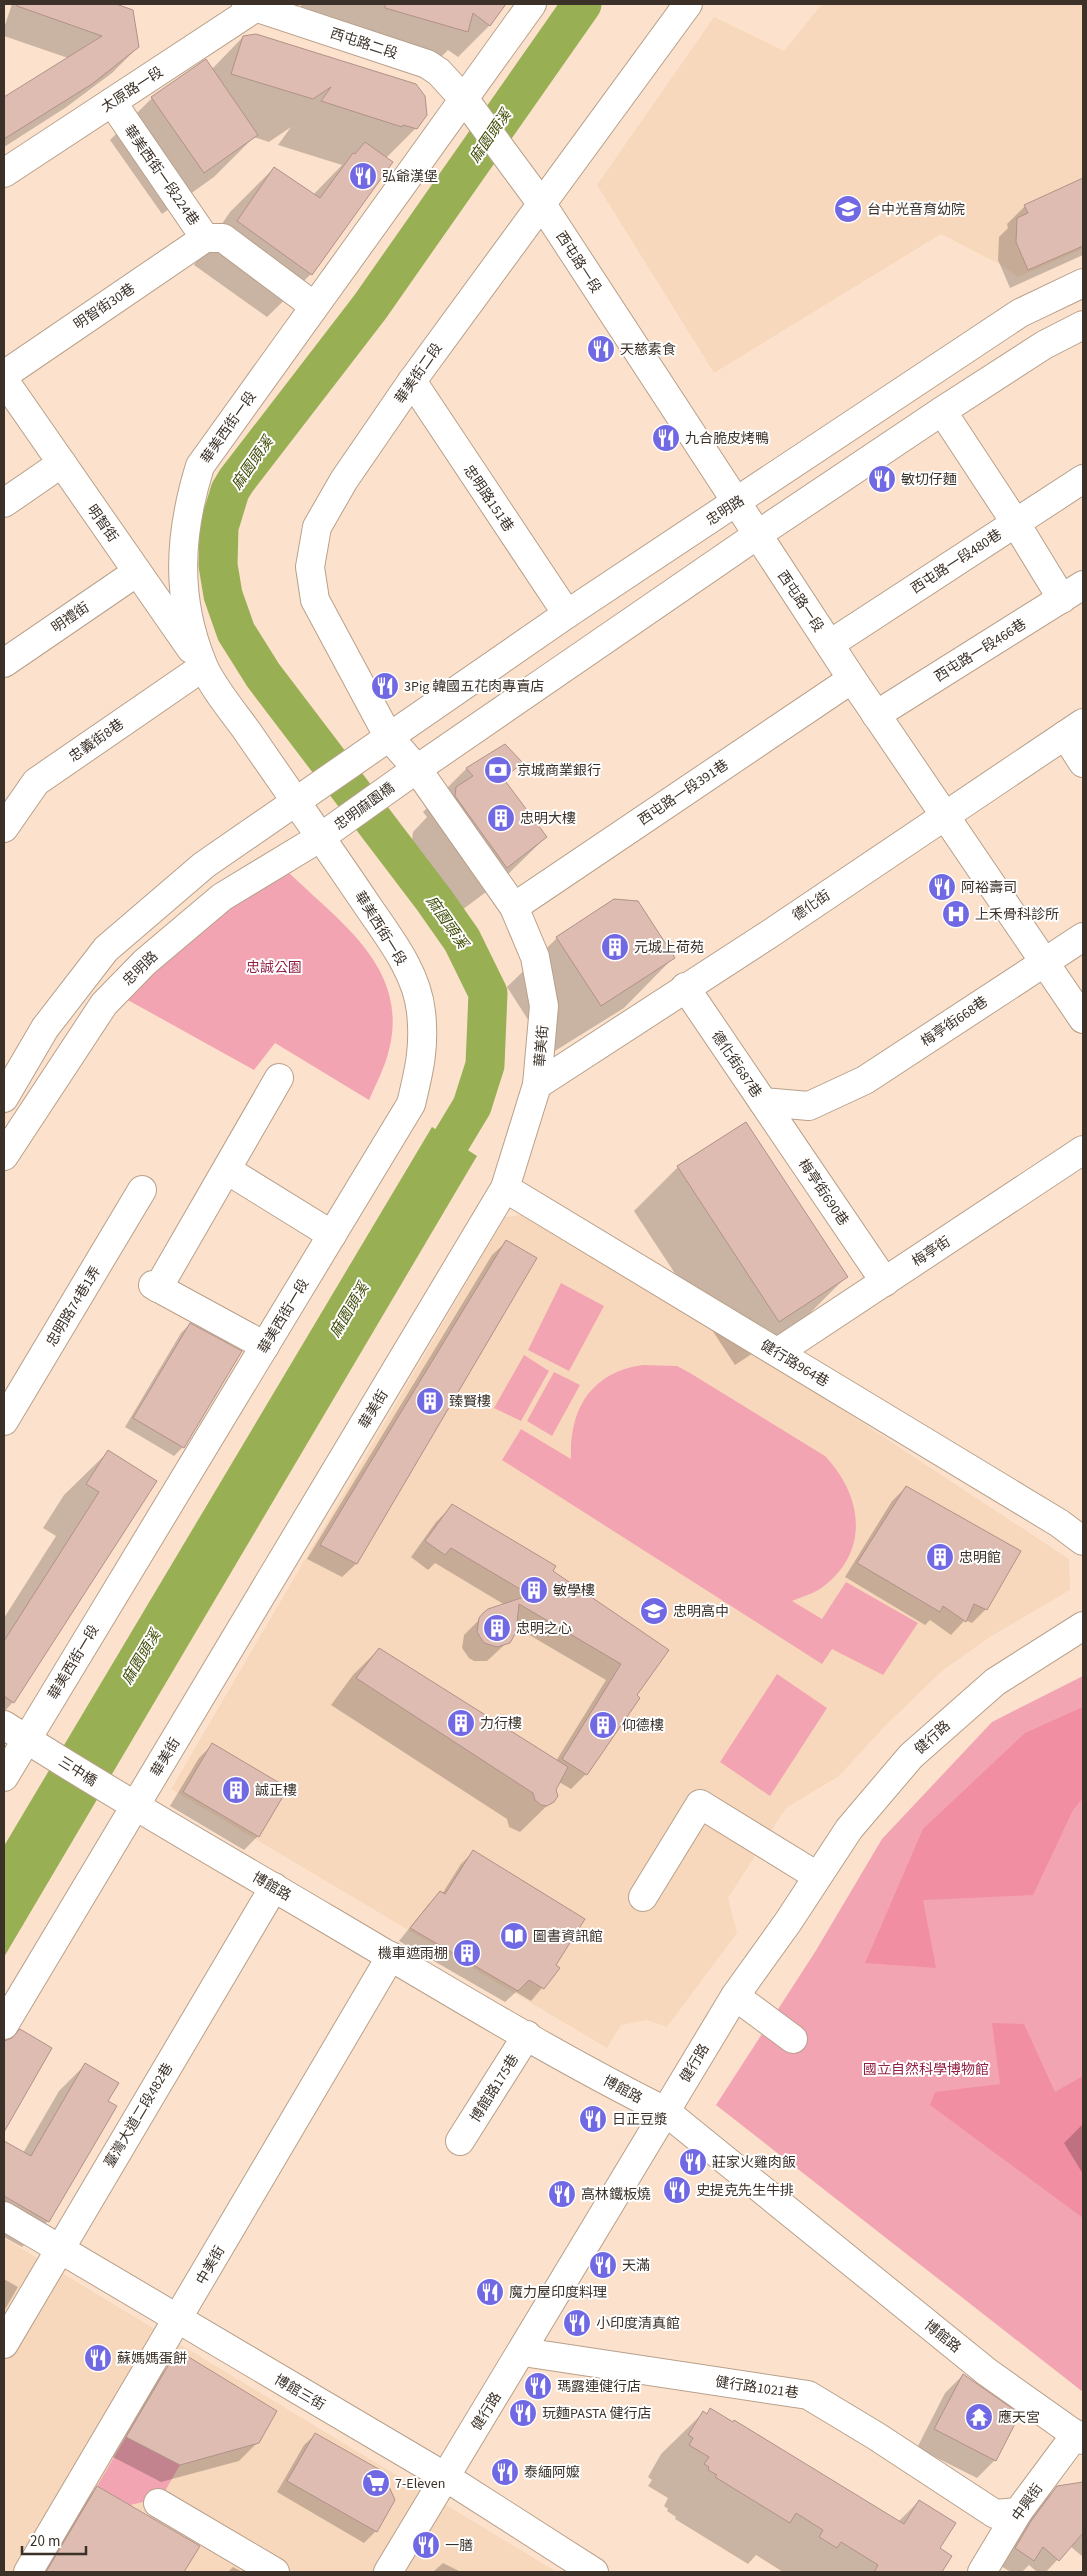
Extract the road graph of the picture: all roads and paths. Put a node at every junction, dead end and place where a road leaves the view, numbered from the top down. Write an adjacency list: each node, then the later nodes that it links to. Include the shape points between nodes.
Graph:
1 (532, 4): 4 (street, 華美西街一段)
2 (688, 4): 8 (street, 華美街二段)
3 (254, 5): 4 (street, 西屯路二段, via 427,64); 5 (street, 太原路一段)
4 (466, 101): 7 (street, 西屯路二段); 11 (street, 華美西街一段)
5 (112, 102): 6 (street, 太原路一段); 9 (street, 華美西街一段224巷)
6 (4, 173)
7 (524, 180): 8 (street, 西屯路一段)
8 (541, 203): 15 (street, 華美街二段); 20 (street, 西屯路一段)
9 (205, 238): 11 (street, 華美西街一段224巷, via 223,238); 13 (street, 明智街30巷)
10 (1083, 283): 20 (street, 忠明路, via 1020,313)
11 (314, 306): 28 (street, 華美西街一段, via 200,466 188,504 182,576)
12 (1083, 325): 16 (street)
13 (4, 374)
14 (4, 380): 17 (street, 明智街)
15 (412, 381): 25 (street, 忠明路151巷); 32 (street, 華美街二段, via 344,480 317,527 310,567 315,600)
16 (942, 411): 21 (street); 22 (street)
17 (62, 463): 19 (street); 23 (street, 明智街)
18 (1083, 479): 21 (street, 西屯路一段480巷)
19 (4, 503)
20 (736, 503): 22 (street, 西屯路一段); 25 (street, 忠明路)
21 (1015, 522): 24 (street); 26 (street, 西屯路一段480巷)
22 (757, 535): 26 (street, 西屯路一段); 34 (street)
23 (137, 572): 27 (street, 明禮街); 28 (street, 明智街)
24 (1072, 592): 30 (street, 西屯路一段466巷)
25 (567, 614): 32 (street, 忠明路)
26 (830, 644): 29 (street, 西屯路一段)
27 (4, 663)
28 (203, 667): 35 (street, 華美西街一段); 37 (street, 忠義街8巷, via 36,782)
29 (852, 679): 30 (street, 西屯路一段); 39 (street, 西屯路一段391巷)
30 (876, 715): 36 (street, 西屯路一段)
31 (1074, 729): 33 (street); 36 (street, 德化街)
32 (380, 741): 34 (street, 華美街二段); 35 (street)
33 (1083, 763)
34 (409, 774): 38 (street, 忠明麻園橋); 39 (street, 華美街)
35 (299, 800): 38 (street, 華美西街一段); 47 (street, via 204,864 106,948 45,1028)
36 (944, 815): 41 (street, 西屯路一段); 42 (street, 德化街)
37 (4, 828)
38 (324, 835): 50 (street, 忠明路, via 222,897 145,962 104,1004); 54 (street, 華美西街一段, via 396,948 410,976 421,1010 423,1054 411,1104)
39 (514, 907): 46 (street, 華美街, via 535,957 544,1006)
40 (1083, 938): 41 (street, 梅亭街668巷)
41 (1044, 961): 43 (street, 西屯路一段); 45 (street, 梅亭街668巷)
42 (685, 987): 46 (street, 德化街); 48 (street, 德化街687巷)
43 (1083, 1019)
44 (279, 1078): 51 (street)
45 (865, 1080): 48 (street, 德化街687巷, via 809,1106)
46 (537, 1085): 52 (street, 華美街)
47 (4, 1098)
48 (763, 1102): 55 (street, 梅亭街690巷)
49 (1083, 1150): 55 (street, 梅亭街)
50 (4, 1156)
51 (227, 1170): 54 (street); 56 (street, via 156,1287)
52 (505, 1188): 57 (street, 健行路964巷); 64 (street, 華美街)
53 (142, 1190): 58 (street, 忠明路74巷1弄)
54 (332, 1235): 56 (street, 華美西街一段)
55 (885, 1282): 57 (street, 梅亭街)
56 (264, 1346): 62 (street, 華美西街一段)
57 (778, 1352): 59 (street, 健行路964巷)
58 (4, 1421)
59 (1083, 1541)
60 (1083, 1626): 65 (street, 健行路, via 995,1682 924,1742 849,1829)
61 (4, 1725): 62 (street)
62 (31, 1742): 63 (street, 華美西街一段); 64 (street, 三中橋)
63 (4, 1777)
64 (128, 1802): 66 (street, 博館路); 70 (street, 華美街)
65 (817, 1876): 67 (street, via 700,1804); 69 (street, 健行路)
66 (274, 1887): 68 (street, 博館路); 76 (street, 臺灣大道二段482巷)
67 (643, 1897)
68 (391, 1956): 71 (street, 博館路); 77 (street, 中美街)
69 (735, 1996): 72 (street); 73 (street, 健行路)
70 (4, 2026)
71 (527, 2035): 73 (street, 博館路); 74 (street, 博館路175巷)
72 (793, 2039)
73 (665, 2111): 79 (street, 健行路); 80 (street, 博館路, via 987,2372)
74 (460, 2141)
75 (4, 2216): 76 (street, 博館三街)
76 (58, 2249): 77 (street, 博館三街); 78 (street, 臺灣大道二段482巷)
77 (177, 2320): 81 (street, 博館三街); 84 (street, 中美街)
78 (4, 2344)
79 (523, 2352): 81 (street, 健行路); 83 (street, 健行路1021巷, via 808,2395 995,2514)
80 (1080, 2437): 83 (street, 中興街)
81 (444, 2476): 86 (street, 健行路); 87 (street, 博館三街)
82 (158, 2503): 85 (street)
83 (1018, 2512): 88 (street, 中興街)
84 (28, 2572)
85 (274, 2572)
86 (388, 2572)
87 (594, 2572)
88 (982, 2572)

